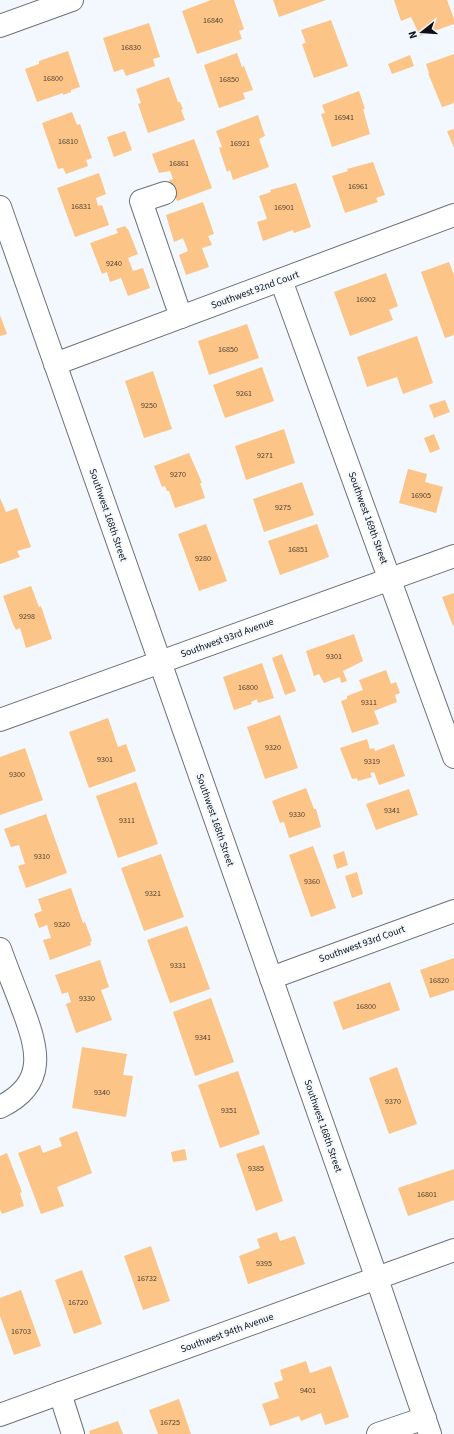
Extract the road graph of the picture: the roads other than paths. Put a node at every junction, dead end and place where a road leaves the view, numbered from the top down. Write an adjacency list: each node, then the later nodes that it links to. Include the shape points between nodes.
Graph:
1 (72, 0): 2 (street)
2 (0, 26)
3 (165, 193): 7 (street, via 141,201)
4 (0, 207): 8 (street, Southwest 168th Street)
5 (454, 215): 6 (street, Southwest 92nd Court)
6 (280, 280): 7 (street, Southwest 92nd Court); 10 (street, Southwest 169th Street)
7 (181, 317): 8 (street, Southwest 92nd Court)
8 (55, 364): 11 (street, Southwest 168th Street)
9 (454, 556): 10 (street, Southwest 93rd Avenue)
10 (391, 579): 11 (street, Southwest 93rd Avenue); 13 (street, Southwest 169th Street)
11 (160, 662): 12 (street, Southwest 93rd Avenue); 16 (street, Southwest 168th Street)
12 (0, 720)
13 (454, 757)
14 (454, 911): 16 (street, Southwest 93rd Court)
15 (0, 949): 17 (street, via 33,1037 36,1053 35,1069 26,1087 19,1096)
16 (271, 978): 19 (street, Southwest 168th Street)
17 (0, 1107)
18 (454, 1250): 19 (street, Southwest 94th Avenue)
19 (377, 1279): 20 (street, Southwest 94th Avenue); 22 (street, Southwest 168th Street)
20 (60, 1393): 21 (street, Southwest 94th Avenue); 23 (street)
21 (0, 1415)
22 (427, 1426): 24 (street)
23 (74, 1434)
24 (378, 1434)

